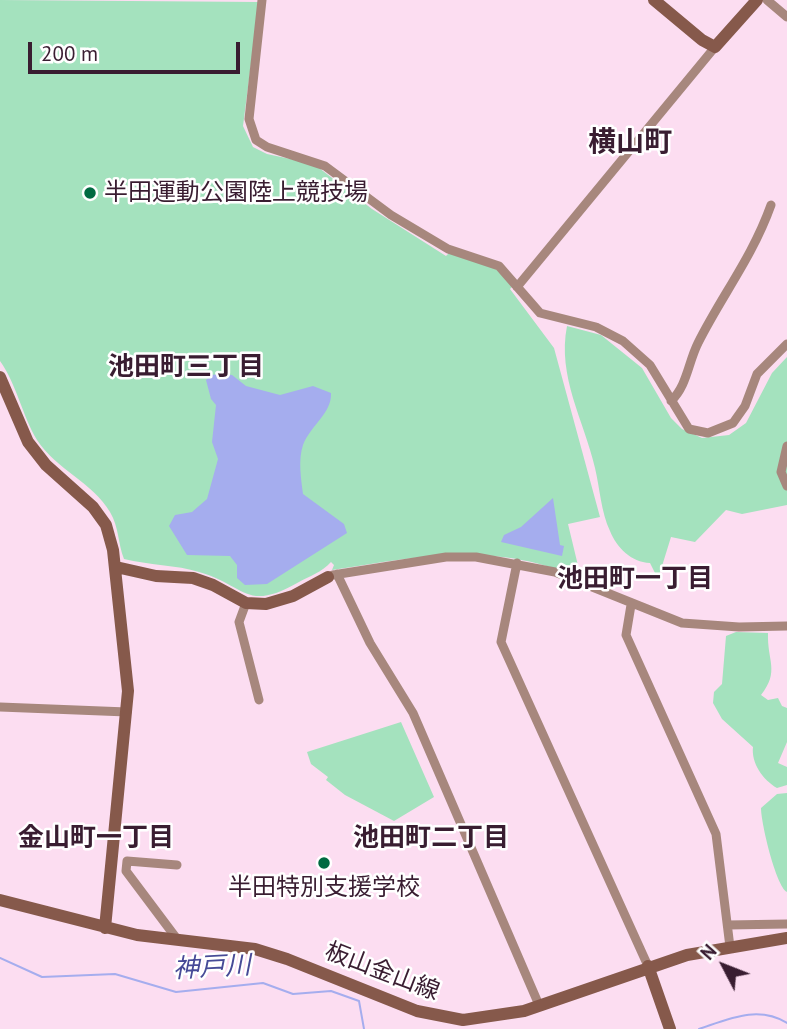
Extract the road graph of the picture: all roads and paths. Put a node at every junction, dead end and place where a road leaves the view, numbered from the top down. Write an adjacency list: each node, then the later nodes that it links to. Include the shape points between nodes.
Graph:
1 (262, 0): 8 (street, via 250,120 257,140 331,169 368,199 448,249 499,266)
2 (654, 0): 6 (street)
3 (757, 0): 6 (street)
4 (767, 0): 5 (street)
5 (787, 17)
6 (715, 47): 8 (street)
7 (771, 205): 11 (street, via 748,261 711,320 680,391)
8 (517, 287): 11 (street, via 544,315 596,327 630,345 650,365)
9 (787, 344): 11 (street, via 757,374 740,414 722,429 708,433 688,429)
10 (0, 377): 15 (street, via 38,457 93,507 106,525)
11 (671, 401)
12 (787, 446): 13 (street, via 781,472)
13 (787, 486)
14 (517, 563): 16 (street, via 446,557); 18 (street, via 555,572); 31 (street, via 501,642)
15 (116, 567): 17 (street, via 203,581); 22 (street)
16 (333, 575): 17 (street, via 278,603); 32 (street, via 412,713)
17 (246, 603): 20 (street, via 239,622)
18 (631, 605): 19 (street, via 682,623); 25 (street, via 626,635 716,834)
19 (787, 626)
20 (260, 700)
21 (0, 707): 22 (street)
22 (127, 712): 27 (street)
23 (177, 865): 29 (street, via 127,862 125,871)
24 (0, 900): 27 (street, 板山金山線)
25 (728, 925): 26 (street); 30 (street)
26 (787, 925)
27 (105, 928): 29 (street, 板山金山線)
28 (787, 938): 30 (street, 板山金山線)
29 (177, 939): 32 (street, 板山金山線, via 229,944 287,959 433,1016 480,1020)
30 (730, 947): 31 (street, 板山金山線)
31 (648, 966): 32 (street, 板山金山線); 33 (street)
32 (539, 1005)
33 (670, 1029)

